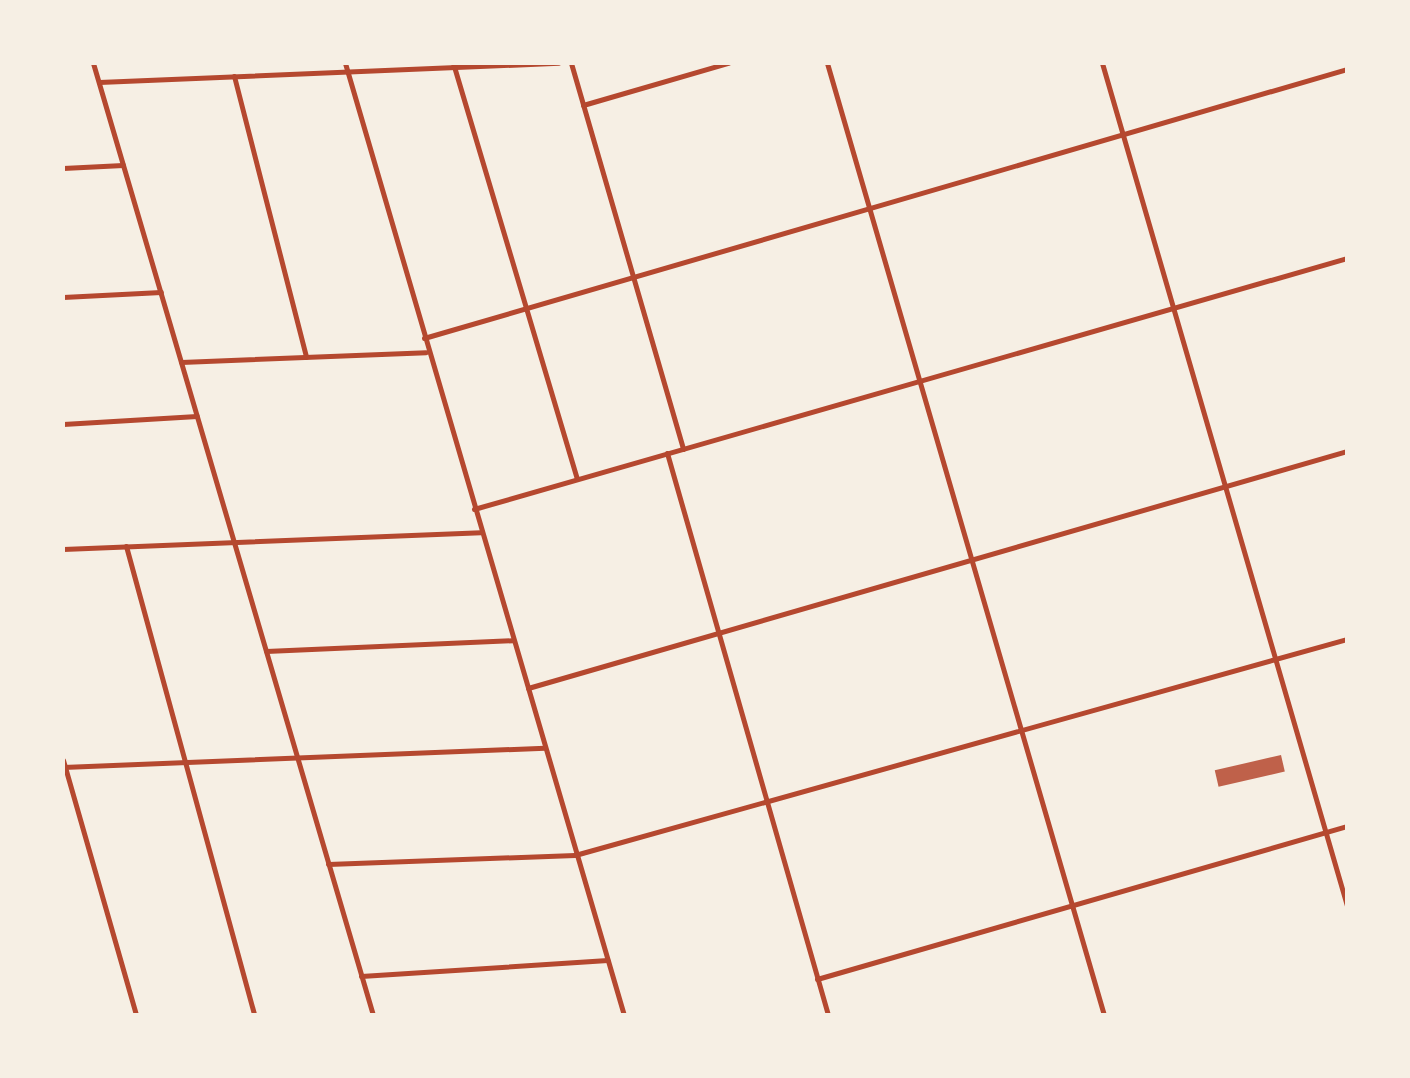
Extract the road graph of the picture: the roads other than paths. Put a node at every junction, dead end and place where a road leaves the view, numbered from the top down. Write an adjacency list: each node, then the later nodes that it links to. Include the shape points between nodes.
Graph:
1 (93, 63): 12 (street)
2 (345, 63): 10 (street)
3 (559, 63): 8 (street)
4 (571, 63): 13 (street)
5 (728, 63): 13 (street)
6 (827, 63): 17 (street)
7 (1102, 63): 14 (street)
8 (453, 65): 10 (street); 23 (street)
9 (1347, 69): 14 (street)
10 (347, 72): 11 (street); 24 (street)
11 (234, 76): 12 (street); 26 (street)
12 (99, 82): 15 (street)
13 (583, 105): 19 (street)
14 (1123, 134): 17 (street); 22 (street)
15 (123, 165): 16 (street); 20 (street)
16 (63, 168)
17 (869, 208): 19 (street); 28 (street)
18 (1347, 258): 22 (street)
19 (633, 277): 23 (street); 31 (street)
20 (160, 292): 21 (street); 27 (street)
21 (63, 297)
22 (1174, 308): 28 (street); 35 (street)
23 (527, 309): 24 (street); 34 (street)
24 (424, 338): 25 (street)
25 (426, 352): 26 (street); 36 (street)
26 (306, 357): 27 (street)
27 (181, 362): 29 (street)
28 (919, 381): 31 (street); 41 (street)
29 (197, 416): 30 (street); 38 (street)
30 (63, 424)
31 (683, 449): 33 (street)
32 (1347, 450): 35 (street)
33 (667, 453): 34 (street); 42 (street)
34 (577, 478): 36 (street)
35 (1225, 486): 41 (street); 46 (street)
36 (474, 509): 37 (street)
37 (481, 532): 38 (street); 44 (street)
38 (235, 544): 39 (street); 45 (street)
39 (126, 546): 40 (street); 52 (street)
40 (63, 549)
41 (971, 560): 42 (street); 48 (street)
42 (720, 633): 47 (street); 54 (street)
43 (1347, 639): 46 (street)
44 (513, 640): 45 (street); 47 (street)
45 (266, 651): 50 (street)
46 (1275, 659): 48 (street); 56 (street)
47 (528, 688): 49 (street)
48 (1021, 731): 54 (street); 59 (street)
49 (545, 748): 50 (street); 57 (street)
50 (298, 758): 52 (street); 58 (street)
51 (63, 760): 53 (street)
52 (186, 762): 53 (street); 65 (street)
53 (64, 767): 64 (street)
54 (764, 803): 57 (street); 63 (street)
55 (1347, 826): 56 (street)
56 (1326, 832): 59 (street); 60 (street)
57 (575, 855): 58 (street); 61 (street)
58 (328, 864): 62 (street)
59 (1071, 905): 63 (street); 69 (street)
60 (1347, 906)
61 (607, 960): 62 (street); 67 (street)
62 (361, 976): 66 (street)
63 (817, 979): 68 (street)
64 (136, 1015)
65 (254, 1015)
66 (373, 1015)
67 (624, 1015)
68 (828, 1015)
69 (1104, 1015)

